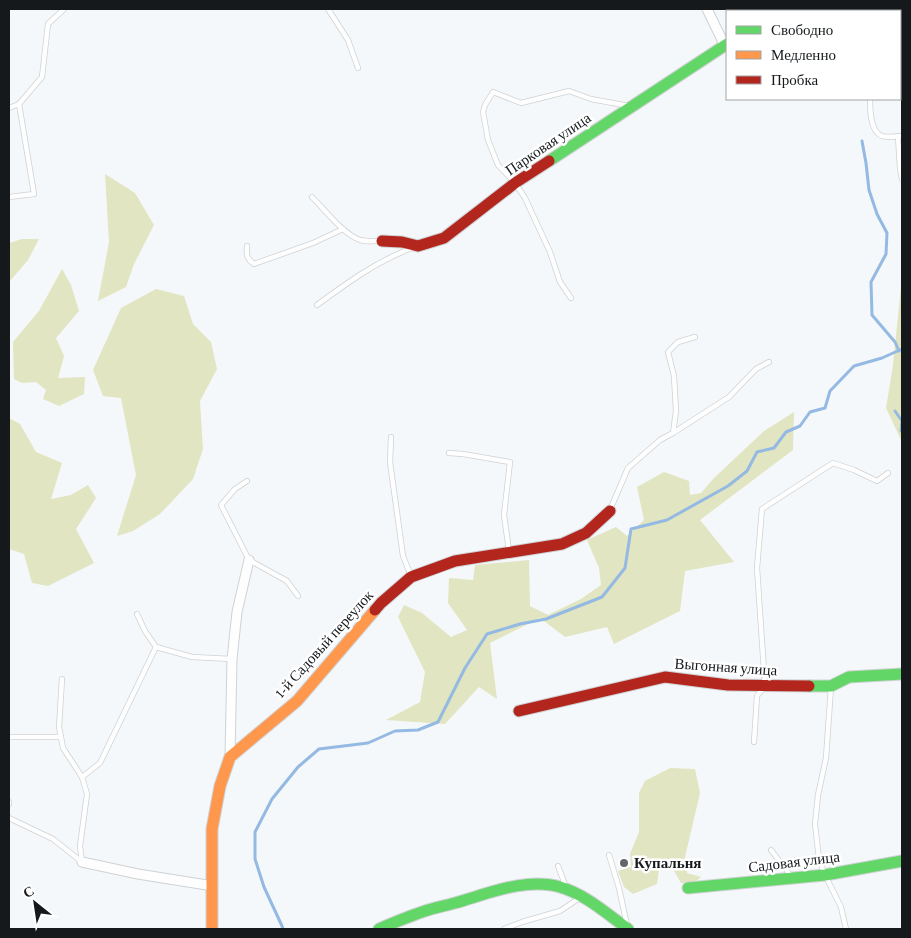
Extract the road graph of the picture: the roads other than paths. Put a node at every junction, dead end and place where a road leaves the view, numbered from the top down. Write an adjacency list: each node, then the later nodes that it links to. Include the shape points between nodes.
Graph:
1 (64, 9): 7 (lane, via 48,24 42,77)
2 (328, 9): 5 (lane, via 348,40)
3 (707, 9): 4 (street)
4 (726, 45): 8 (street, Парковая улица)
5 (358, 68)
6 (870, 100): 10 (lane, via 870,115 878,133)
7 (19, 104): 9 (lane); 13 (lane, via 34,194)
8 (632, 107): 12 (street, Парковая улица); 12 (lane, via 569,92 522,103 493,92 483,112 488,140 498,165)
9 (9, 108)
10 (900, 136): 11 (lane)
11 (902, 179)
12 (515, 183): 18 (street, Парковая улица, via 444,238); 19 (lane, via 550,252 560,282)
13 (9, 197)
14 (312, 197): 15 (lane)
15 (343, 229): 16 (lane, via 358,239); 17 (lane, via 254,264 246,255)
16 (382, 241): 18 (street, Парковая улица)
17 (247, 246)
18 (418, 246): 20 (lane, via 392,256)
19 (572, 298)
20 (317, 305)
21 (694, 337): 23 (lane, via 678,342 668,352 674,376 676,411)
22 (769, 362): 23 (lane, via 756,369 729,397)
23 (673, 433): 28 (lane, via 628,468)
24 (391, 437): 31 (lane, via 390,462 403,556)
25 (449, 453): 29 (lane, via 510,462 504,514)
26 (888, 473): 38 (lane, via 877,481 834,463 762,509 757,568)
27 (247, 481): 30 (lane, via 221,505)
28 (610, 511): 29 (street, 1-й Садовый переулок, via 586,533 562,544)
29 (509, 552): 31 (street, 1-й Садовый переулок, via 455,561)
30 (249, 560): 32 (lane, via 286,581); 35 (street, via 237,612)
31 (411, 577): 44 (street, 1-й Садовый переулок, via 381,603 297,700)
32 (298, 596)
33 (137, 614): 34 (lane)
34 (156, 647): 35 (lane, via 192,657); 45 (lane, via 100,763)
35 (232, 659): 44 (street)
36 (902, 674): 39 (street, Выгонная улица, via 849,677)
37 (62, 679): 42 (lane)
38 (765, 686): 39 (street, Выгонная улица); 40 (street, Выгонная улица, via 666,677); 43 (lane, via 757,696)
39 (831, 686): 52 (lane, via 826,758 815,824 819,859)
40 (519, 711)
41 (9, 737): 42 (lane)
42 (61, 737): 45 (lane, via 63,748)
43 (754, 742)
44 (230, 757): 54 (street, via 220,786 212,829)
45 (82, 777): 50 (lane, via 87,794 80,846)
46 (9, 818): 50 (lane, via 53,839)
47 (771, 850): 53 (lane)
48 (609, 856): 61 (lane)
49 (902, 861): 52 (street, Садовая улица)
50 (82, 862): 54 (street)
51 (558, 866): 56 (lane)
52 (825, 875): 53 (street, Садовая улица); 62 (lane, via 842,907)
53 (794, 879): 55 (street, Садовая улица)
54 (213, 886): 58 (street)
55 (688, 888)
56 (567, 890): 57 (street); 59 (street, via 544,883 497,890 423,911)
57 (581, 896): 60 (lane, via 560,911); 61 (street)
58 (212, 929)
59 (380, 929)
60 (504, 929)
61 (628, 929)
62 (846, 929)

